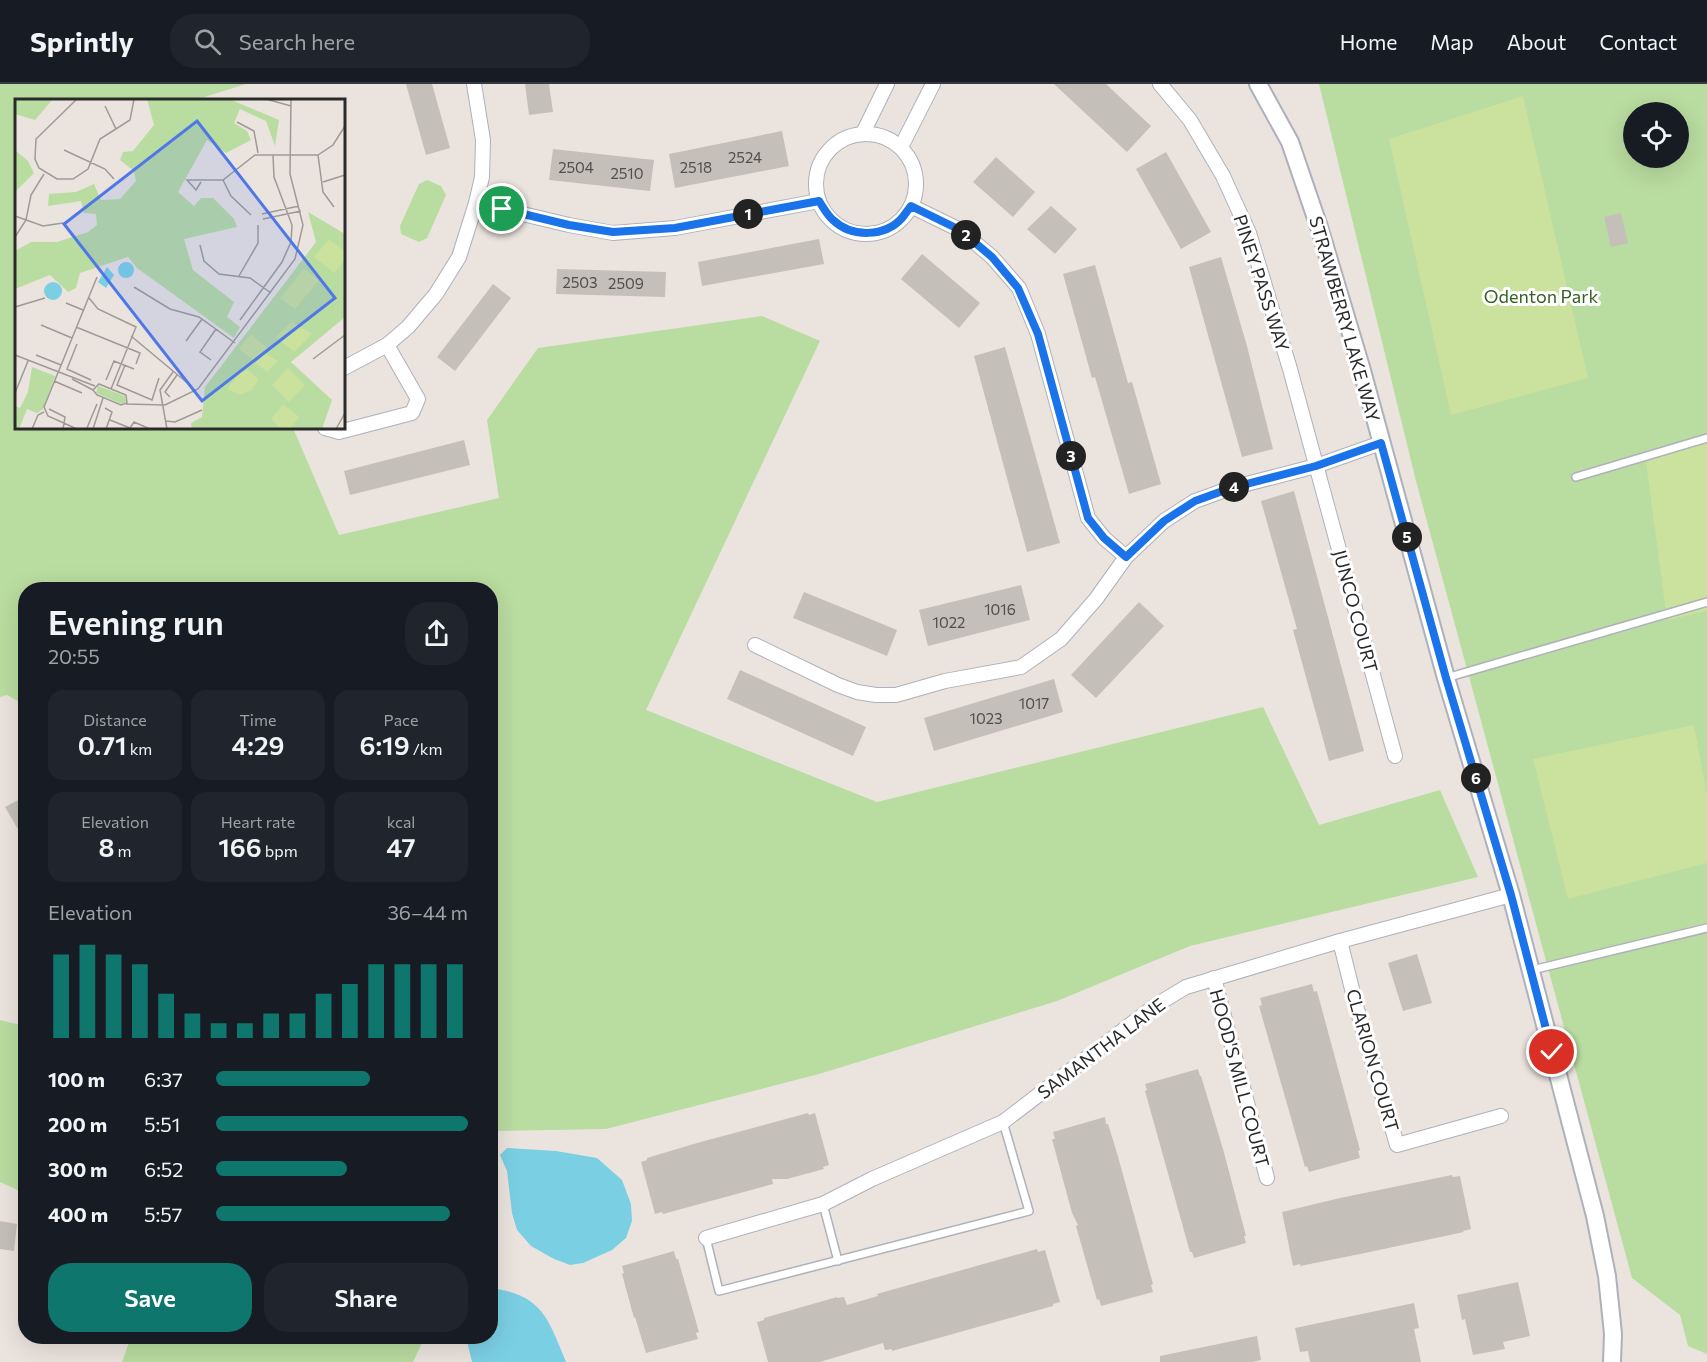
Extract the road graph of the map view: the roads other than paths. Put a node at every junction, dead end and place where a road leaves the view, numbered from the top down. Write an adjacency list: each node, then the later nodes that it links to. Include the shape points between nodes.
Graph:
1 (474, 84): 9 (street, via 483,140 482,177)
2 (887, 84): 6 (street)
3 (933, 84): 7 (street)
4 (1160, 84): 16 (street, PINEY PASS WAY, via 1190,120 1224,176 1250,233)
5 (1258, 84): 15 (street, STRAWBERRY LAKE WAY, via 1290,142 1322,237)
6 (864, 133): 7 (street, via 884,136); 8 (street, via 835,144 825,154 816,182)
7 (901, 147): 10 (street, via 914,170 916,189)
8 (819, 201): 9 (street, via 675,228 613,232); 10 (street, via 831,219 862,234 892,226)
9 (476, 203): 11 (street, via 459,257 436,294)
10 (911, 206): 18 (street, via 960,230 992,257 1018,288 1038,334 1088,518)
11 (387, 345): 12 (street); 13 (street, via 418,399 412,413 339,432)
12 (345, 367)
13 (328, 429)
14 (1707, 438): 17 (lane)
15 (1381, 443): 16 (street); 21 (street, STRAWBERRY LAKE WAY)
16 (1316, 466): 18 (street, via 1195,501 1164,521); 22 (street, JUNCO COURT)
17 (1576, 477)
18 (1126, 557): 20 (street, via 1061,639 1021,667 896,695 876,694 838,685)
19 (1707, 602): 21 (lane)
20 (755, 645)
21 (1446, 678): 23 (street, STRAWBERRY LAKE WAY)
22 (1395, 756)
23 (1511, 895): 25 (street, SAMANTHA LANE); 26 (street, STRAWBERRY LAKE WAY)
24 (1707, 928): 26 (lane)
25 (1340, 940): 27 (street, SAMANTHA LANE); 28 (street, CLARION COURT, via 1397,1145)
26 (1531, 970): 34 (street, STRAWBERRY LAKE WAY, via 1595,1216 1607,1276)
27 (1214, 978): 29 (street, SAMANTHA LANE, via 1186,987 1156,1005); 30 (street, HOOD'S MILL COURT)
28 (1501, 1116)
29 (1003, 1122): 31 (street, SAMANTHA LANE); 33 (lane, via 1029,1211)
30 (1267, 1178)
31 (823, 1204): 32 (street, SAMANTHA LANE); 33 (lane)
32 (706, 1238): 33 (lane, via 719,1291)
33 (838, 1261)
34 (1612, 1362)

